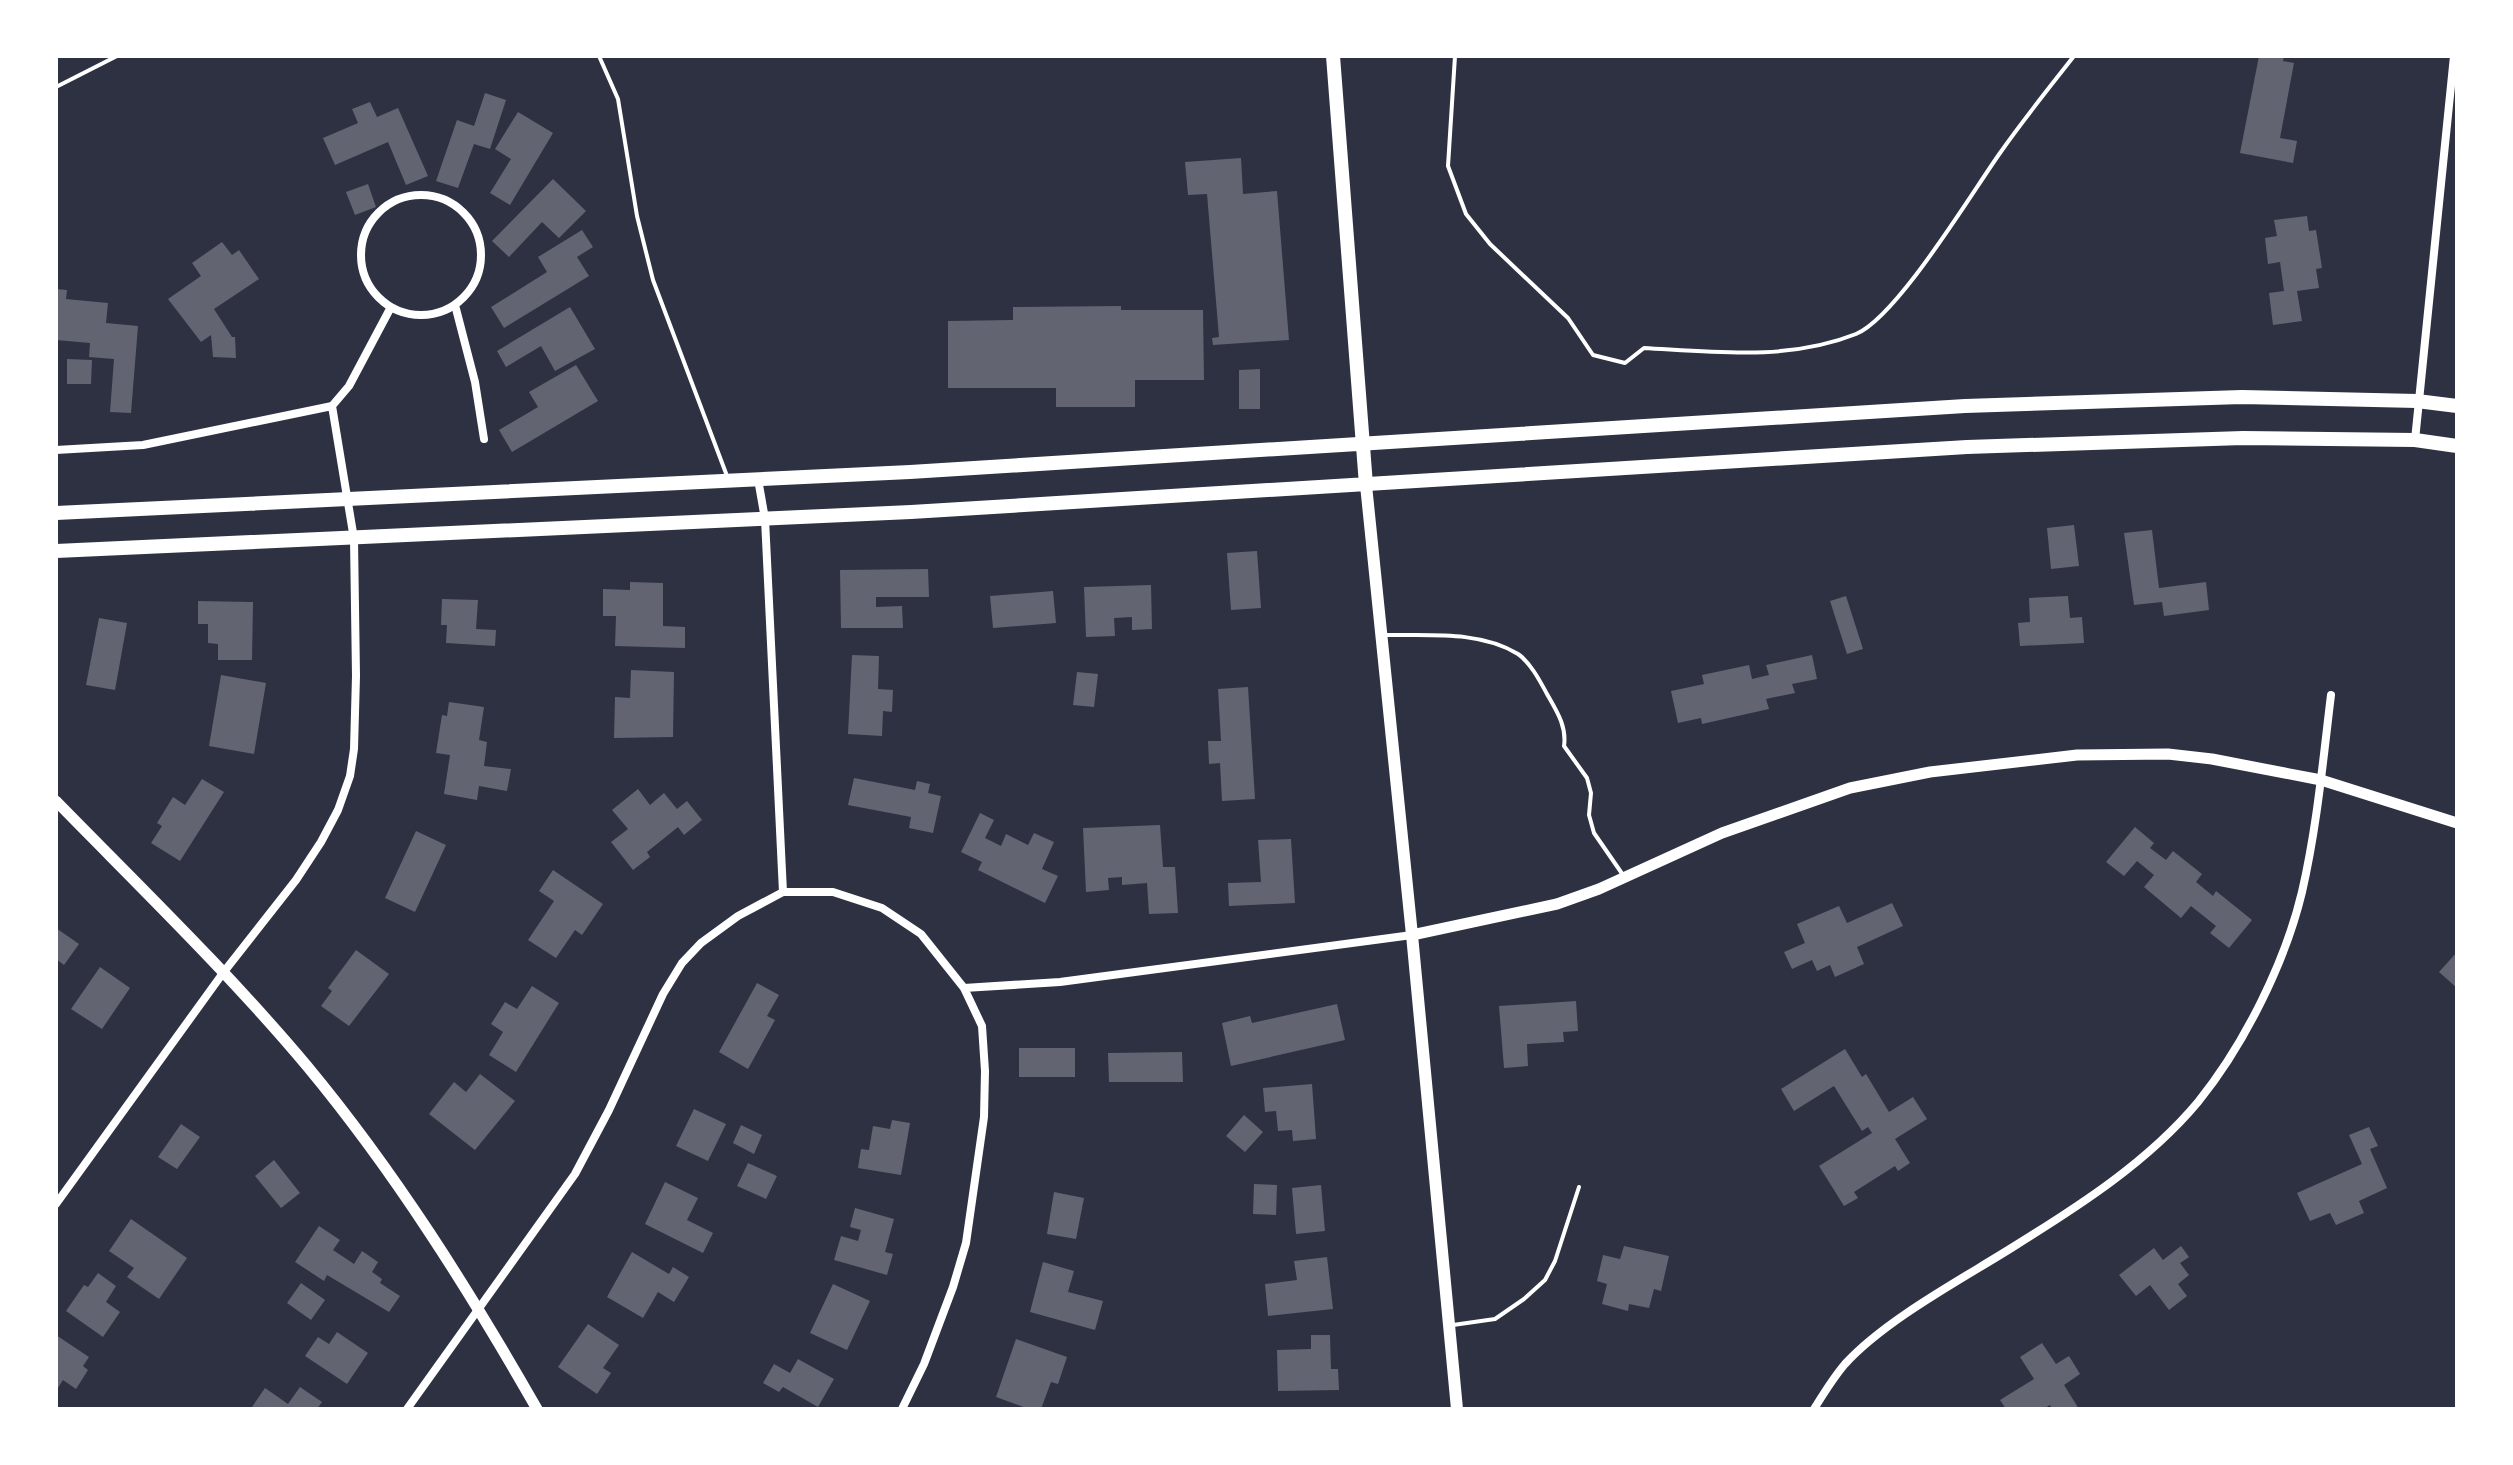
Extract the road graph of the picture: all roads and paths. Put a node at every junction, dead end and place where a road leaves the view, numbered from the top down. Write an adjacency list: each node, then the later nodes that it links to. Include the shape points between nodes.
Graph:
1 (117, 56): 7 (lane)
2 (599, 56): 19 (lane, via 618,99 653,280)
3 (1333, 56): 15 (main road)
4 (1455, 56): 5 (path, via 1448,166 1466,214 1568,318 1593,355 1625,363 1644,348 1763,354 1859,333 1897,300)
5 (2074, 56)
6 (2454, 56): 10 (street)
7 (56, 87)
8 (455, 305): 9 (street, via 430,315); 9 (street, via 479,273 477,234 451,204 412,196 388,206 364,238 365,277); 13 (street)
9 (391, 307): 11 (street, via 349,386)
10 (2417, 401): 12 (main road); 14 (street); 15 (main road, via 2242,397 1965,406)
11 (332, 406): 17 (street, via 143,445); 21 (street)
12 (2457, 406)
13 (484, 439)
14 (2415, 440): 16 (main road); 20 (main road, via 2243,438 1967,447)
15 (1363, 444): 18 (main road); 20 (main road)
16 (2457, 446)
17 (56, 450)
18 (758, 479): 19 (main road); 23 (street)
19 (729, 480): 21 (main road)
20 (1366, 485): 23 (main road); 26 (main road)
21 (346, 497): 22 (main road); 24 (street)
22 (56, 513)
23 (765, 519): 24 (main road); 32 (street)
24 (354, 539): 25 (main road); 34 (street, via 356,690 350,776 321,842)
25 (56, 551)
26 (1381, 635): 31 (lane, via 1463,637 1519,654 1560,717 1564,746 1587,778 1594,833); 33 (main road)
27 (2331, 695): 28 (street)
28 (2321, 780): 30 (street); 31 (street, via 2168,754 2077,755 1930,772 1850,788 1722,833); 44 (street, via 2302,892 2288,935 2242,1035 2197,1103 2138,1160 2084,1201 1866,1345 1846,1363)
29 (56, 801): 34 (street)
30 (2457, 823)
31 (1624, 877): 33 (street, via 1557,904)
32 (783, 892): 35 (street, via 833,892 882,908 921,934); 38 (street, via 738,916 682,963 575,1174)
33 (1412, 935): 35 (street, via 1060,982); 39 (main road)
34 (223, 973): 37 (street); 38 (street, via 307,1067)
35 (964, 988): 42 (street, via 982,1026 985,1071 976,1189 953,1287)
36 (1579, 1187): 39 (lane, via 1545,1280 1495,1319)
37 (56, 1204)
38 (479, 1307): 40 (street); 41 (street)
39 (1451, 1326): 43 (main road)
40 (407, 1409)
41 (537, 1409)
42 (902, 1409)
43 (1457, 1409)
44 (1814, 1409)

